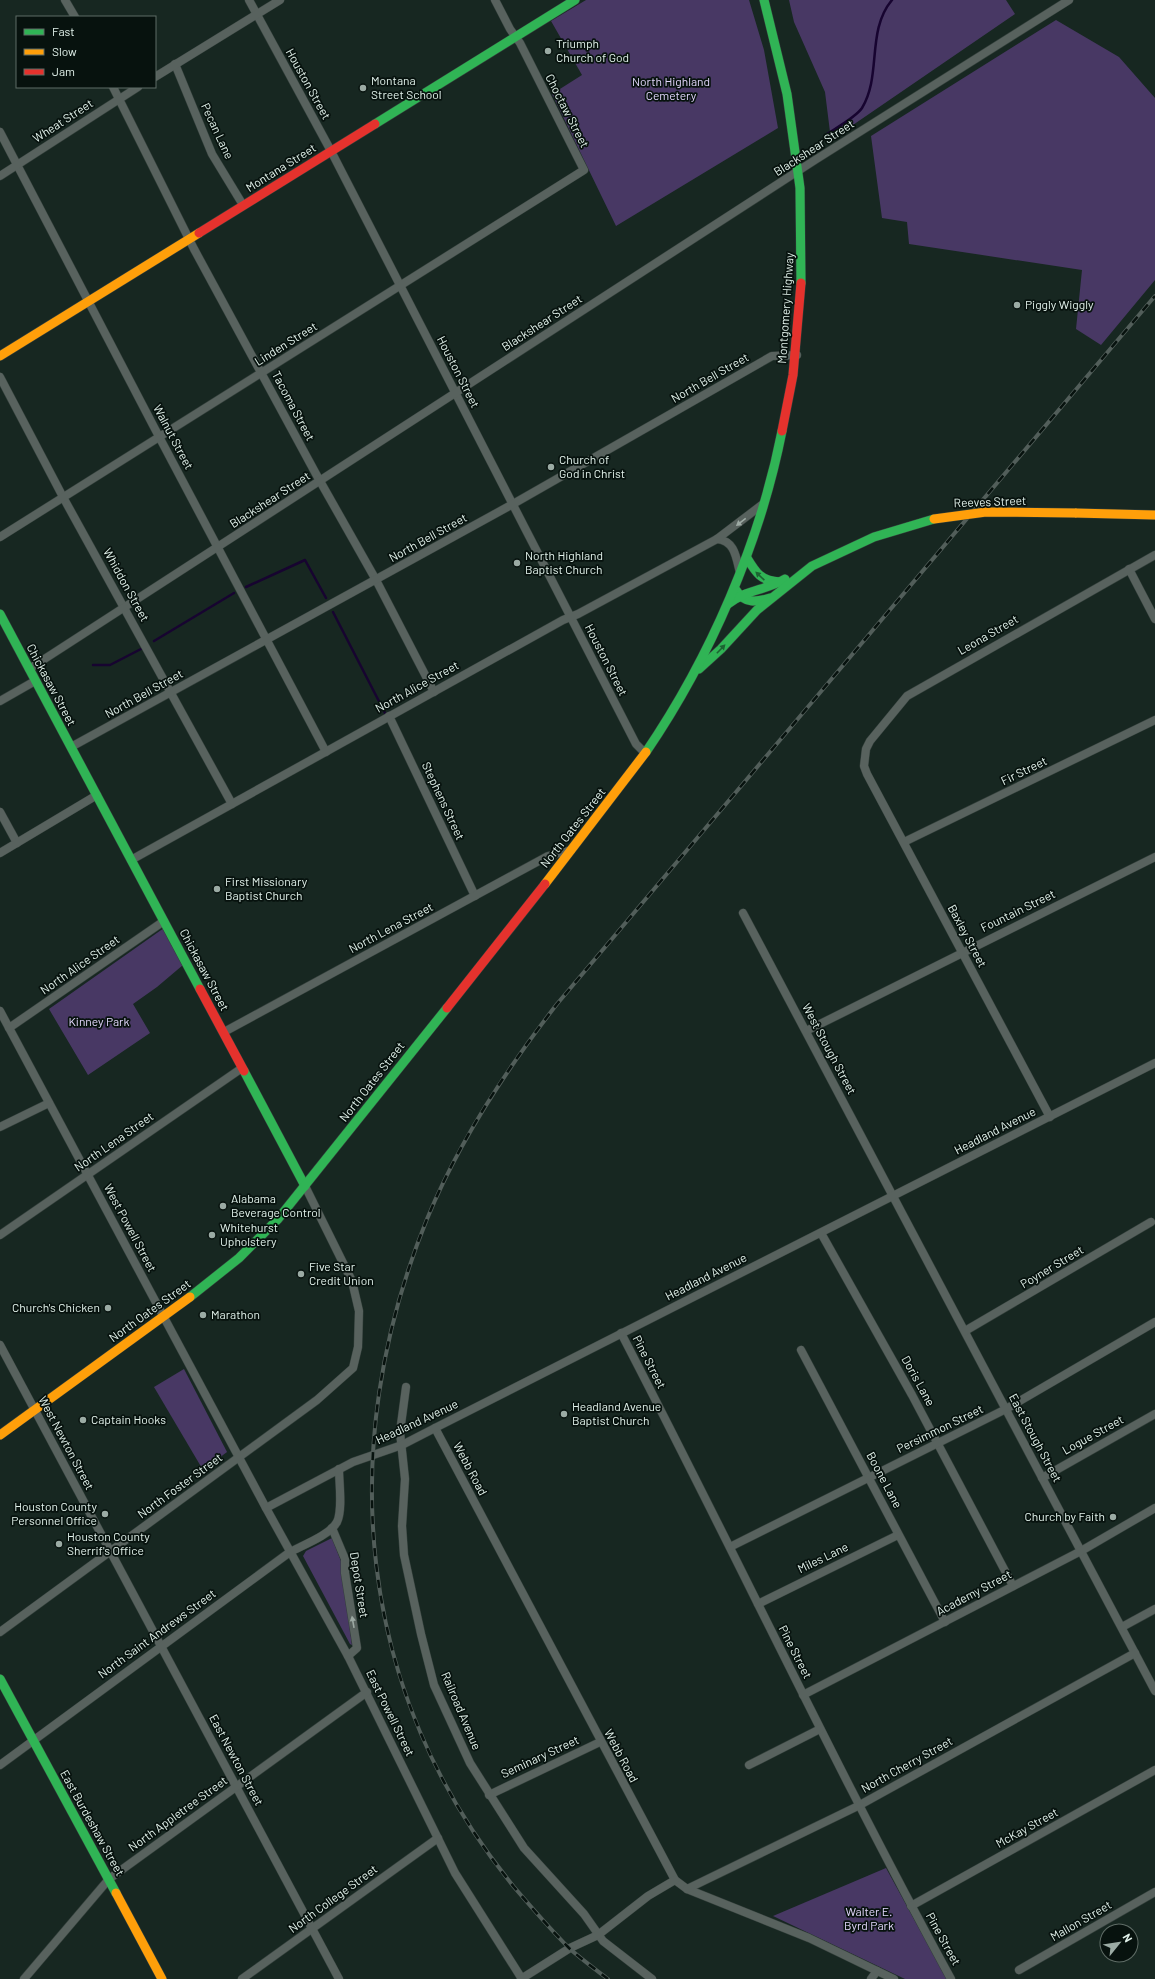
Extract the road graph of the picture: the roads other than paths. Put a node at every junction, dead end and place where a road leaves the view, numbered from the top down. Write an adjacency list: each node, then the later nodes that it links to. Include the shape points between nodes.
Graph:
1 (65, 0): 9 (street)
2 (249, 0): 8 (street, Houston Street)
3 (280, 0): 8 (street)
4 (495, 0): 10 (street, Choctaw Street)
5 (575, 0): 10 (main road, Montana Street)
6 (764, 0): 20 (main road, Montgomery Highway, via 784,78)
7 (1069, 0): 20 (street, Blackshear Street)
8 (256, 15): 11 (street); 17 (street, Houston Street)
9 (74, 16)
10 (515, 37): 17 (main road, Montana Street); 19 (street, Choctaw Street)
11 (175, 64): 12 (street); 22 (street, Pecan Lane, via 212,154)
12 (156, 76)
13 (114, 88): 15 (street, Tacoma Street)
14 (136, 88): 15 (street, Wheat Street)
15 (120, 99): 18 (street, Wheat Street); 23 (street, Tacoma Street)
16 (0, 132): 18 (street, Walnut Street)
17 (331, 151): 22 (main road, Montana Street); 24 (street, Houston Street)
18 (17, 165): 21 (street, Wheat Street); 25 (street, Walnut Street)
19 (584, 170): 24 (street, Linden Street)
20 (799, 171): 26 (main road, Montgomery Highway, via 802,277); 30 (street, Blackshear Street)
21 (0, 176)
22 (243, 205): 23 (main road, Montana Street)
23 (190, 238): 25 (main road, Montana Street); 28 (street, Tacoma Street)
24 (401, 286): 28 (street, Linden Street); 30 (street, Houston Street)
25 (88, 302): 27 (main road, Montana Street); 31 (street, Walnut Street)
26 (797, 355): 34 (main road, Montgomery Highway, via 780,448); 35 (street, North Bell Street, via 772,356)
27 (0, 356)
28 (261, 373): 31 (street, Linden Street); 32 (street, Tacoma Street)
29 (0, 376): 33 (street, Whiddon Street)
30 (456, 394): 32 (street, Blackshear Street); 35 (street, Houston Street)
31 (159, 437): 33 (street, Linden Street); 39 (street, Walnut Street)
32 (320, 481): 39 (street, Blackshear Street); 45 (street, Tacoma Street)
33 (63, 497): 37 (street, Linden Street); 51 (street, Whiddon Street)
34 (765, 503): 38 (street, North Alice Street, one-way to 38); 41 (main road, Montgomery Highway)
35 (513, 504): 45 (street, North Bell Street); 53 (street, Houston Street)
36 (1155, 515): 42 (main road, Reeves Street, bridge, via 960,513 934,518 874,537)
37 (0, 537)
38 (716, 539): 44 (street, via 733,547); 53 (street, North Alice Street)
39 (218, 548): 51 (street, Blackshear Street); 55 (street, Walnut Street)
40 (1155, 555): 43 (street, Leona Street)
41 (747, 558): 44 (main road, Montgomery Highway); 46 (main road, one-way to 41, via 761,579)
42 (812, 566): 46 (main road, Reeves Street, via 801,569); 49 (main road, Reeves Street)
43 (1129, 569): 54 (street); 67 (street, Leona Street, via 907,696 870,741 865,753)
44 (741, 574): 47 (main road, Montgomery Highway)
45 (376, 580): 55 (street, North Bell Street); 60 (street, Tacoma Street)
46 (781, 582): 48 (main road, Reeves Street, via 773,587)
47 (736, 584): 48 (main road); 50 (main road, Montgomery Highway)
48 (739, 595): 49 (main road, via 753,602); 50 (main road, Reeves Street)
49 (772, 597): 57 (main road, Reeves Street, one-way to 49)
50 (727, 605): 57 (main road, Montgomery Highway)
51 (124, 608): 56 (street, Blackshear Street); 59 (street, Whiddon Street)
52 (0, 614): 56 (main road, Chickasaw Street)
53 (571, 617): 60 (street, North Alice Street); 66 (street, Houston Street, via 636,744)
54 (1155, 619)
55 (267, 640): 59 (street, North Bell Street); 65 (street, Walnut Street)
56 (29, 668): 58 (main road, Chickasaw Street)
57 (692, 676): 66 (main road, North Oates Street)
58 (35, 681): 61 (street); 64 (main road, Chickasaw Street)
59 (172, 692): 64 (street, North Bell Street); 69 (street, Whiddon Street)
60 (434, 692): 62 (street, North Alice Street)
61 (0, 701)
62 (389, 716): 65 (street, North Alice Street); 77 (street, Stephens Street)
63 (1155, 720): 71 (street, Fir Street)
64 (71, 747): 68 (main road, Chickasaw Street)
65 (326, 752): 69 (street, North Alice Street)
66 (645, 754): 73 (main road, North Oates Street)
67 (864, 766): 71 (street, Baxley Street)
68 (97, 795): 72 (street); 76 (main road, Chickasaw Street)
69 (232, 804): 76 (street, North Alice Street)
70 (0, 812): 72 (street)
71 (904, 842): 80 (street, Baxley Street)
72 (17, 843): 74 (street)
73 (572, 850): 77 (street, North Lena Street, via 548,856); 91 (main road, North Oates Street)
74 (0, 853)
75 (1155, 857): 80 (street, Fountain Street)
76 (131, 860): 79 (main road, Chickasaw Street)
77 (475, 896): 84 (street, North Lena Street)
78 (743, 913): 83 (street, West Stough Street)
79 (164, 921): 82 (street, North Alice Street); 84 (main road, Chickasaw Street)
80 (962, 952): 83 (street, Fountain Street); 88 (street, Baxley Street)
81 (1, 1014): 82 (street, West Powell Street)
82 (10, 1028): 87 (street, West Powell Street)
83 (806, 1031): 92 (street, West Stough Street)
84 (224, 1032): 86 (main road, Chickasaw Street)
85 (1155, 1063): 88 (street, Headland Avenue)
86 (242, 1068): 90 (street, North Lena Street); 91 (main road, Chickasaw Street)
87 (49, 1103): 89 (street); 90 (street, West Powell Street)
88 (1050, 1116): 92 (street, Headland Avenue)
89 (0, 1127)
90 (88, 1174): 95 (street, North Lena Street); 96 (street, West Powell Street)
91 (305, 1186): 96 (main road, North Oates Street, via 240,1257); 101 (street, Chickasaw Street, via 352,1281 359,1311)
92 (893, 1196): 94 (street, Headland Avenue); 98 (street, East Stough Street)
93 (1151, 1222): 98 (street, Poyner Street)
94 (821, 1233): 99 (street, Headland Avenue); 109 (street, Doris Lane)
95 (0, 1235)
96 (164, 1316): 105 (main road, North Oates Street); 111 (street, West Powell Street)
97 (1155, 1322): 104 (street, Persimmon Street)
98 (965, 1331): 104 (street, East Stough Street)
99 (621, 1334): 107 (street, Headland Avenue); 119 (street, Pine Street)
100 (0, 1345): 105 (street, West Newton Street)
101 (358, 1347): 111 (street, North Foster Street, via 352,1368 332,1388)
102 (801, 1350): 113 (street, Boone Lane)
103 (406, 1387): 110 (street, Railroad Avenue, via 400,1425)
104 (1006, 1409): 109 (street, Persimmon Street); 114 (street, East Stough Street)
105 (35, 1410): 108 (main road, North Oates Street); 121 (street, West Newton Street)
106 (1155, 1414): 114 (street, Logue Street)
107 (435, 1428): 110 (street, Headland Avenue); 138 (street, Webb Road)
108 (0, 1435)
109 (937, 1442): 113 (street, Persimmon Street); 123 (street, Doris Lane)
110 (402, 1445): 112 (street, Headland Avenue); 143 (street, Railroad Avenue, via 406,1479 402,1526 404,1556 421,1634 434,1685 459,1742)
111 (239, 1458): 115 (street, East Powell Street); 121 (street, North Foster Street)
112 (339, 1469): 115 (street, Headland Avenue); 117 (street, via 339,1513)
113 (869, 1478): 118 (street, Boone Lane); 119 (street, Persimmon Street)
114 (1042, 1478): 120 (street, East Stough Street)
115 (266, 1508): 122 (street, East Powell Street)
116 (1155, 1508): 120 (street, Academy Street)
117 (332, 1528): 122 (street, North Saint Andrews Street); 131 (street, Depot Street, one-way to 117, via 357,1648 345,1559)
118 (898, 1535): 124 (street, Miles Lane); 126 (street, Boone Lane)
119 (730, 1547): 124 (street, Pine Street)
120 (1081, 1550): 123 (street, Academy Street); 127 (street, East Stough Street)
121 (111, 1552): 128 (street, North Foster Street); 129 (street, East Newton Street)
122 (290, 1552): 129 (street, North Saint Andrews Street); 131 (street, East Powell Street)
123 (1013, 1586): 126 (street, Academy Street)
124 (758, 1604): 135 (street, Pine Street)
125 (1155, 1609): 127 (street)
126 (945, 1622): 135 (street, Academy Street)
127 (1122, 1627): 130 (street, East Stough Street)
128 (0, 1632)
129 (161, 1646): 137 (street, North Saint Andrews Street); 142 (street, East Newton Street)
130 (1135, 1653): 133 (street, East Stough Street); 144 (street, North Cherry Street)
131 (348, 1656): 134 (street, East Powell Street)
132 (0, 1679): 137 (main road, East Burdeshaw Street)
133 (1155, 1691)
134 (367, 1692): 142 (street, North Appletree Street); 145 (street, East Powell Street)
135 (803, 1695): 136 (street, Pine Street)
136 (820, 1729): 140 (street); 144 (street, Pine Street)
137 (33, 1740): 139 (street, North Saint Andrews Street); 146 (main road, East Burdeshaw Street)
138 (600, 1742): 143 (street, Seminary Street); 147 (street, Webb Road)
139 (0, 1765)
140 (749, 1765)
141 (1155, 1770): 150 (street, McKay Street)
142 (236, 1786): 146 (street, North Appletree Street); 151 (street, East Newton Street)
143 (489, 1795): 152 (street, Railroad Avenue, via 524,1848 584,1914)
144 (858, 1806): 148 (street, North Cherry Street); 150 (street, Pine Street)
145 (438, 1838): 151 (street, North College Street); 159 (street, East Powell Street, via 464,1888)
146 (109, 1879): 155 (street, North Appletree Street); 156 (main road, East Burdeshaw Street)
147 (675, 1880): 148 (street, Webb Road); 152 (street, via 643,1899)
148 (687, 1889): 154 (street, Webb Road, via 809,1938)
149 (1155, 1892): 153 (street, Mallon Street)
150 (911, 1906): 163 (street, Pine Street)
151 (312, 1929): 157 (street, North College Street); 158 (street, East Newton Street)
152 (598, 1935): 159 (street, via 570,1948); 160 (street, Railroad Avenue)
153 (1019, 1970)
154 (877, 1971): 161 (street); 162 (street, Webb Road)
155 (24, 1979)
156 (162, 1979)
157 (242, 1979)
158 (339, 1979)
159 (521, 1979)
160 (652, 1979)
161 (871, 1979)
162 (894, 1979)
163 (951, 1979)

